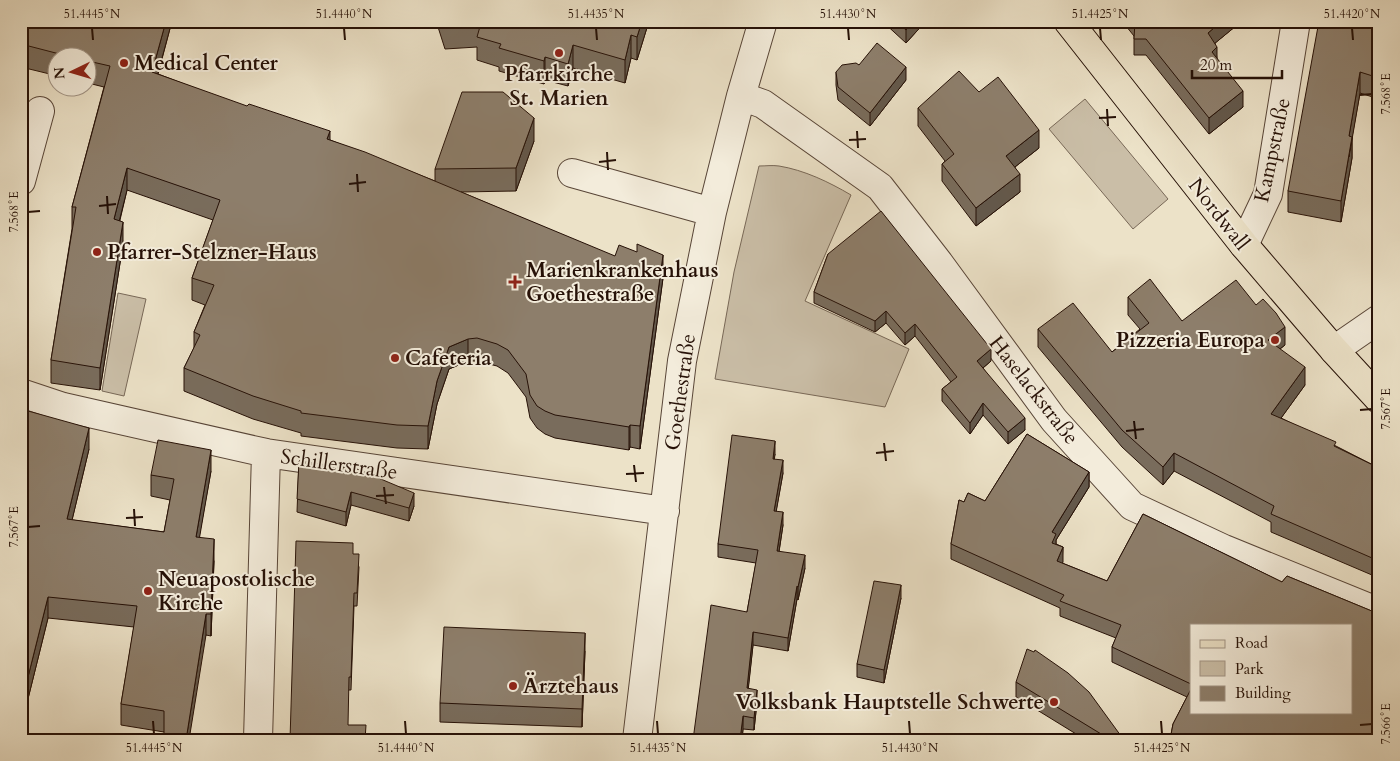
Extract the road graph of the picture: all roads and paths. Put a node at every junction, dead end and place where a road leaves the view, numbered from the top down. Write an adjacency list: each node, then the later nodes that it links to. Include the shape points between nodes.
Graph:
1 (764, 21): 4 (street, Goethestraße)
2 (1068, 21): 9 (main road, Nordwall)
3 (1296, 21): 9 (street, Kampstraße, via 1268,194)
4 (742, 96): 8 (street, Goethestraße); 16 (street, Haselackstraße, via 763,104 880,187 1054,420 1132,506 1224,549)
5 (40, 111): 7 (street)
6 (572, 173): 8 (street)
7 (21, 181)
8 (712, 212): 15 (street, Goethestraße, via 682,361)
9 (1244, 245): 11 (main road, Nordwall)
10 (1379, 319): 11 (street)
11 (1334, 350): 13 (main road, Nordwall)
12 (21, 393): 14 (street, via 62,407)
13 (1379, 399)
14 (266, 453): 15 (street, Schillerstraße); 17 (street, Schillerstraße)
15 (665, 511): 18 (street, Goethestraße)
16 (1379, 612)
17 (258, 740)
18 (637, 740)

